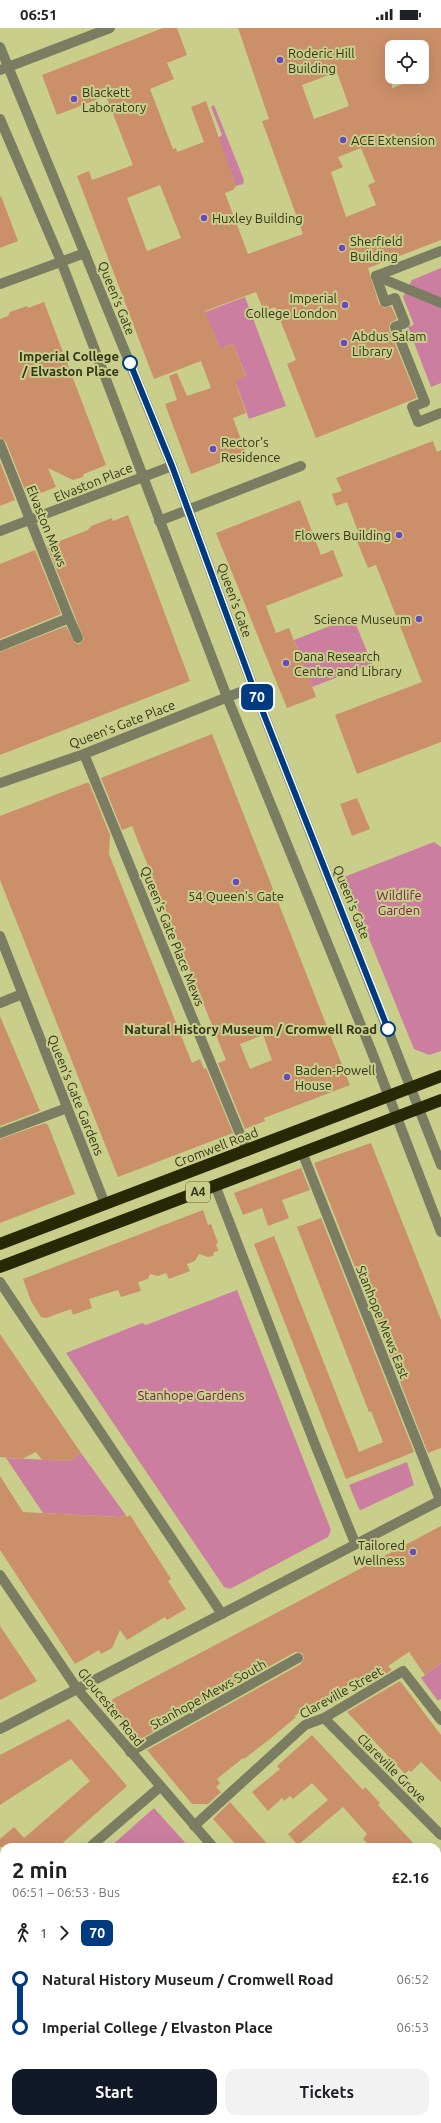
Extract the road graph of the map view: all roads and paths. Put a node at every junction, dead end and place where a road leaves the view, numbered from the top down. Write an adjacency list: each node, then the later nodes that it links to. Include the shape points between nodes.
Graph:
1 (110, 28): 3 (street)
2 (0, 47): 3 (street, Queen's Gate)
3 (4, 69): 6 (street, Queen's Gate)
4 (0, 119): 7 (street)
5 (441, 251): 8 (street)
6 (85, 253): 7 (street); 13 (street, Queen's Gate)
7 (60, 261): 9 (street); 15 (street)
8 (376, 276): 10 (street); 11 (street, via 387,303 395,298 405,323 396,325 425,402 412,407 418,422)
9 (0, 284)
10 (441, 302)
11 (441, 413)
12 (0, 444): 17 (street, Elvaston Mews)
13 (172, 466): 15 (street, Elvaston Place); 16 (street, Queen's Gate)
14 (301, 466): 16 (street)
15 (143, 476): 17 (street, Elvaston Place); 18 (street)
16 (188, 510): 18 (street); 23 (street, Queen's Gate)
17 (30, 521): 19 (street, Elvaston Place); 20 (street, Elvaston Mews)
18 (159, 521): 24 (street)
19 (0, 531)
20 (69, 618): 21 (street, Elvaston Mews); 22 (street)
21 (78, 638)
22 (0, 646)
23 (253, 687): 24 (street, Queen's Gate Place); 31 (street, Queen's Gate)
24 (227, 698): 25 (street, Queen's Gate Place); 32 (street)
25 (84, 754): 26 (street, Queen's Gate Place); 38 (street, Queen's Gate Place Mews)
26 (0, 783)
27 (0, 936): 28 (street, Queen's Gate Gardens)
28 (22, 994): 29 (street); 34 (street, Queen's Gate Gardens)
29 (0, 1003)
30 (441, 1076): 31 (highway, Cromwell Road / A4)
31 (412, 1087): 32 (highway, Cromwell Road / A4); 35 (street, Queen's Gate)
32 (389, 1096): 36 (street); 38 (highway, Cromwell Road / A4)
33 (441, 1100): 35 (highway, A4)
34 (67, 1108): 37 (street); 42 (street, Queen's Gate Gardens)
35 (419, 1108): 36 (highway, A4); 40 (street, Queen's Gate)
36 (397, 1116): 39 (highway, A4); 43 (street)
37 (0, 1133)
38 (247, 1151): 42 (highway, Cromwell Road / A4)
39 (302, 1152): 41 (highway, A4); 47 (street, Stanhope Mews East)
40 (441, 1165)
41 (215, 1185): 45 (highway, A4); 48 (street)
42 (106, 1204): 44 (highway, Cromwell Road / A4)
43 (441, 1232)
44 (0, 1244)
45 (0, 1267)
46 (0, 1282): 50 (street)
47 (441, 1500): 48 (street)
48 (355, 1543): 50 (street)
49 (0, 1575): 52 (street, Gloucester Road)
50 (222, 1614): 52 (street)
51 (298, 1658): 56 (street, Stanhope Mews South)
52 (78, 1690): 55 (street); 56 (street, Gloucester Road)
53 (324, 1718): 54 (street, Clareville Street, via 403,1671); 58 (street, Clareville Street, via 306,1726); 59 (street, Clareville Grove)
54 (441, 1720)
55 (0, 1729)
56 (130, 1752): 57 (street, Gloucester Road)
57 (160, 1787): 58 (street, Gloucester Road); 60 (street)
58 (194, 1826): 61 (street, Gloucester Road)
59 (441, 1836)
60 (95, 1843)
61 (209, 1843)

